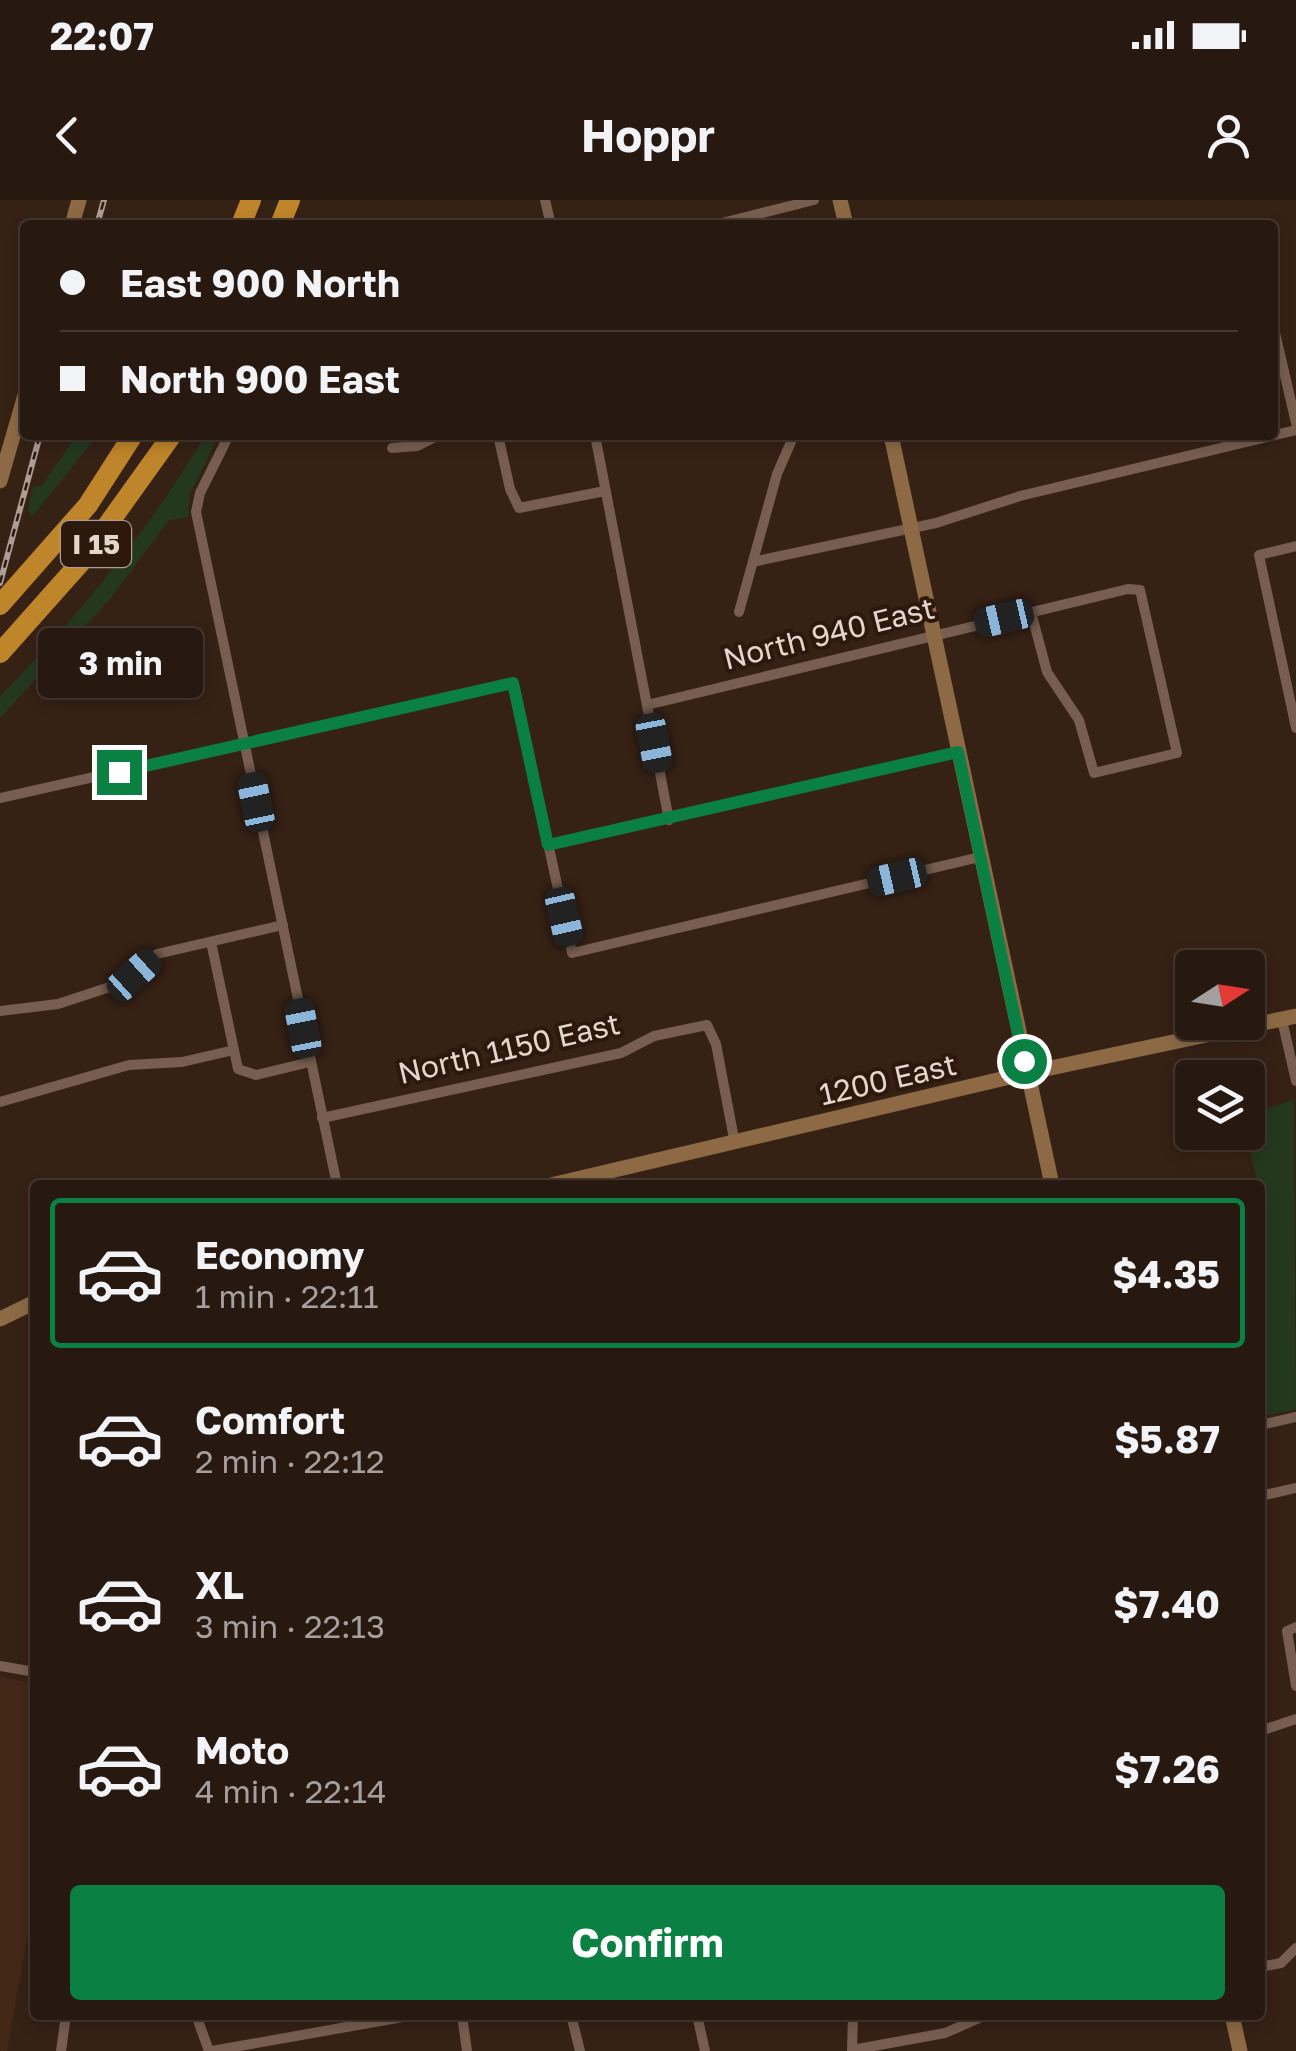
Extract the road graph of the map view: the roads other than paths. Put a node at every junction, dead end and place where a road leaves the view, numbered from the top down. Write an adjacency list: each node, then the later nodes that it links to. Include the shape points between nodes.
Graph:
1 (814, 200): 2 (street)
2 (734, 220)
3 (1278, 347): 5 (street)
4 (20, 412): 16 (main road)
5 (1296, 427)
6 (130, 440): 21 (highway, I 15, via 88,504)
7 (168, 440): 25 (highway, I 15, via 81,562)
8 (227, 440): 29 (street, via 196,505)
9 (429, 440): 15 (street)
10 (499, 440): 17 (street, via 520,508)
11 (596, 440): 17 (street)
12 (792, 440): 20 (street)
13 (892, 440): 18 (main road)
14 (1244, 440): 18 (street)
15 (392, 448)
16 (0, 481)
17 (606, 491): 27 (street)
18 (911, 528): 20 (street); 24 (main road)
19 (1296, 546): 26 (street, via 1259,556)
20 (756, 560): 22 (street)
21 (0, 605)
22 (739, 612)
23 (1031, 612): 23 (street, North 940 East, via 1047,672 1079,720 1094,773 1178,753 1140,590); 24 (street, North 940 East)
24 (933, 634): 27 (street, North 940 East); 30 (main road)
25 (4, 649)
26 (1291, 679): 28 (street)
27 (646, 704): 32 (street)
28 (1296, 728)
29 (244, 746): 31 (street); 33 (street, via 513,683); 35 (street)
30 (958, 752): 32 (street); 34 (main road)
31 (0, 798)
32 (669, 820): 33 (street)
33 (548, 845): 34 (street, via 572,953)
34 (980, 857): 41 (main road)
35 (283, 925): 36 (street); 40 (street)
36 (211, 942): 37 (street, via 158,954 128,980 58,1004); 39 (street)
37 (0, 1011)
38 (1289, 1018): 41 (main road, 1200 East); 42 (street)
39 (234, 1050): 40 (street, via 238,1069 256,1075); 43 (street, via 129,1065)
40 (310, 1062): 44 (street)
41 (1027, 1073): 45 (main road, 1200 East); 48 (main road)
42 (1296, 1081)
43 (0, 1102)
44 (322, 1118): 45 (street, North 1150 East, via 621,1054 654,1036 707,1025); 46 (street)
45 (736, 1144): 47 (main road, 1200 East)
46 (337, 1180)
47 (574, 1180)
48 (1051, 1180)
49 (30, 1305): 50 (main road)
50 (0, 1320)
51 (1296, 1417): 52 (street)
52 (1265, 1424)
53 (1296, 1488): 54 (street)
54 (1265, 1495)
55 (1291, 1629): 58 (street)
56 (0, 1666): 57 (street)
57 (30, 1671)
58 (1296, 1686)
59 (1296, 1719): 60 (street)
60 (1265, 1730)
61 (1296, 1948): 62 (street)
62 (1265, 1966)
63 (65, 2020): 73 (street)
64 (198, 2020): 74 (street)
65 (386, 2020): 74 (street)
66 (463, 2020): 75 (street)
67 (573, 2020): 76 (street)
68 (698, 2020): 77 (street)
69 (853, 2020): 72 (street)
70 (975, 2020): 72 (street, via 945,2034)
71 (1233, 2020): 78 (main road)
72 (852, 2050)
73 (61, 2051)
74 (210, 2051)
75 (467, 2051)
76 (580, 2051)
77 (706, 2051)
78 (1240, 2051)

